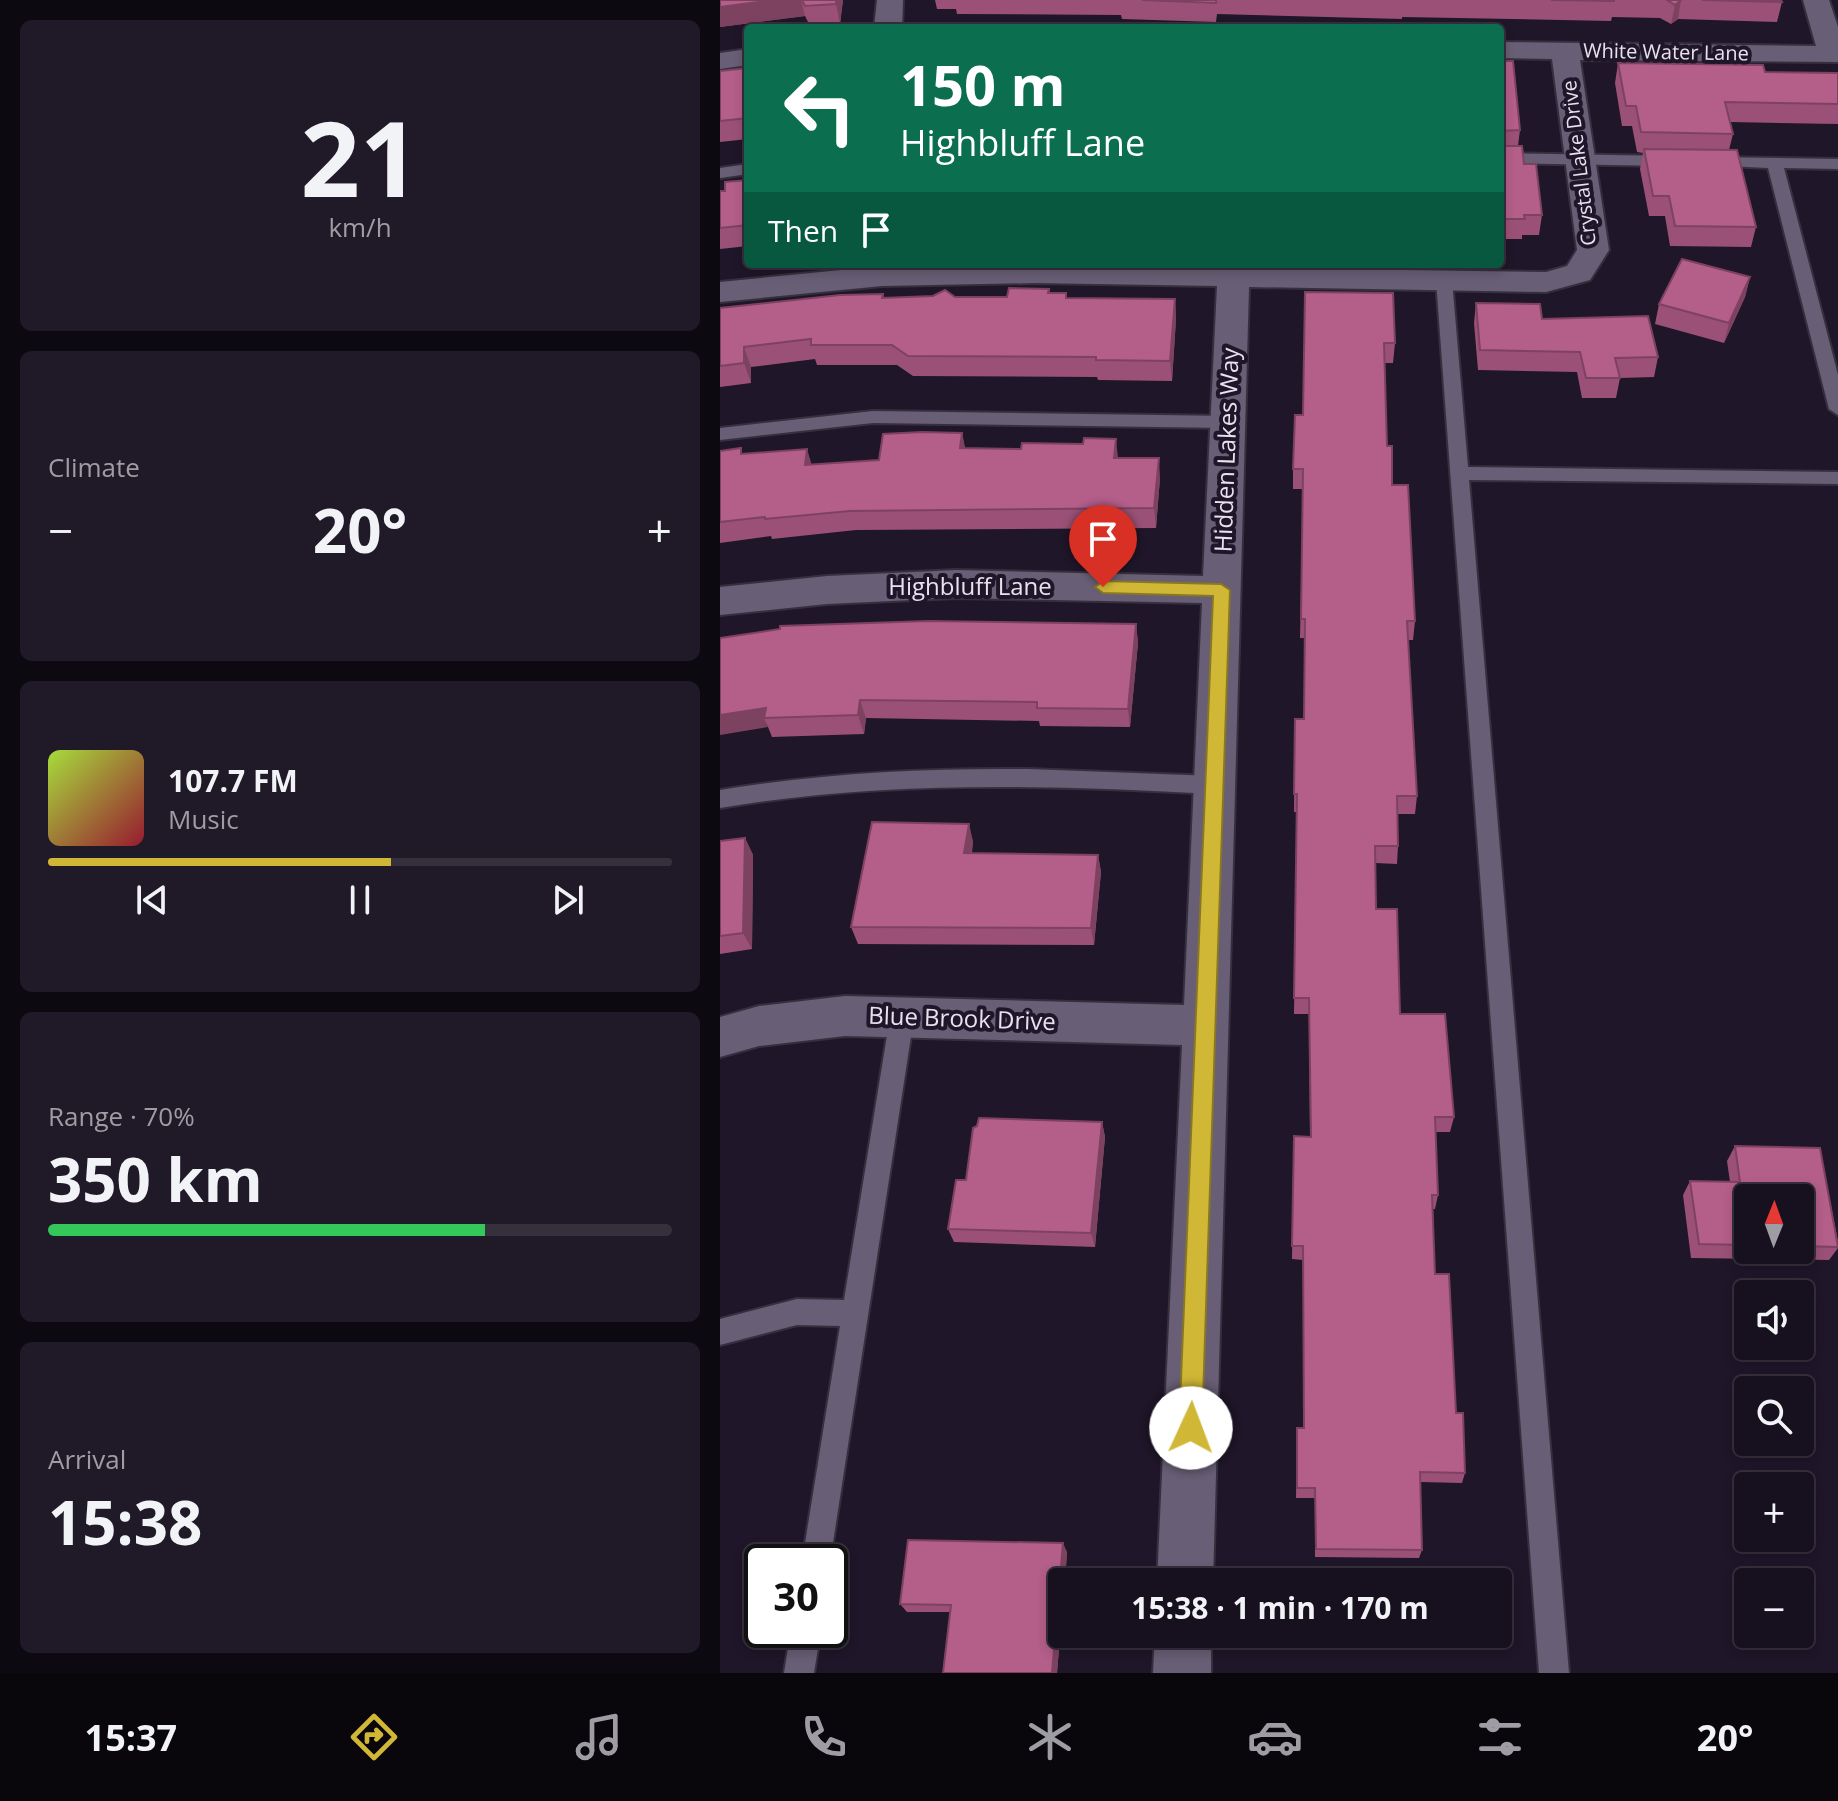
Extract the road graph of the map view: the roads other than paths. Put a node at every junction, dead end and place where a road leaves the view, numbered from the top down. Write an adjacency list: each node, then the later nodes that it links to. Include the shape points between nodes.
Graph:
1 (890, 0): 3 (street)
2 (1816, 0): 5 (street, White Water Lane, via 1833,55)
3 (888, 24)
4 (1504, 50): 5 (street, White Water Lane)
5 (1565, 50): 9 (street, Crystal Lake Drive)
6 (744, 58): 7 (street)
7 (720, 61)
8 (1504, 158): 9 (lane)
9 (1581, 159): 10 (lane); 15 (street, Crystal Lake Drive, via 1593,250 1579,273 1546,282)
10 (1775, 163): 11 (lane); 17 (lane)
11 (1838, 164)
12 (744, 170): 13 (lane)
13 (720, 173)
14 (1233, 277): 15 (street); 16 (street, via 882,276); 18 (street, Hidden Lakes Way)
15 (1444, 280): 20 (lane)
16 (720, 292)
17 (1838, 409)
18 (1228, 422): 19 (lane, via 873,417); 22 (street, Hidden Lakes Way)
19 (720, 434)
20 (1459, 473): 21 (lane); 37 (lane)
21 (1838, 478)
22 (1221, 590): 23 (street, Highbluff Lane, via 956,584); 24 (street, Hidden Lakes Way)
23 (720, 601)
24 (1214, 785): 25 (lane, via 893,778); 27 (street, Hidden Lakes Way)
25 (720, 799)
26 (902, 1017): 27 (street, Blue Brook Drive); 28 (street, Blue Brook Drive, via 845,1016 759,1026); 29 (lane)
27 (1205, 1026): 32 (street, Hidden Lakes Way)
28 (720, 1037)
29 (855, 1313): 30 (lane, via 797,1312); 31 (lane)
30 (720, 1332)
31 (819, 1544)
32 (1186, 1568)
33 (803, 1648): 35 (lane)
34 (1183, 1648): 36 (street)
35 (799, 1673)
36 (1182, 1673)
37 (1554, 1673)

